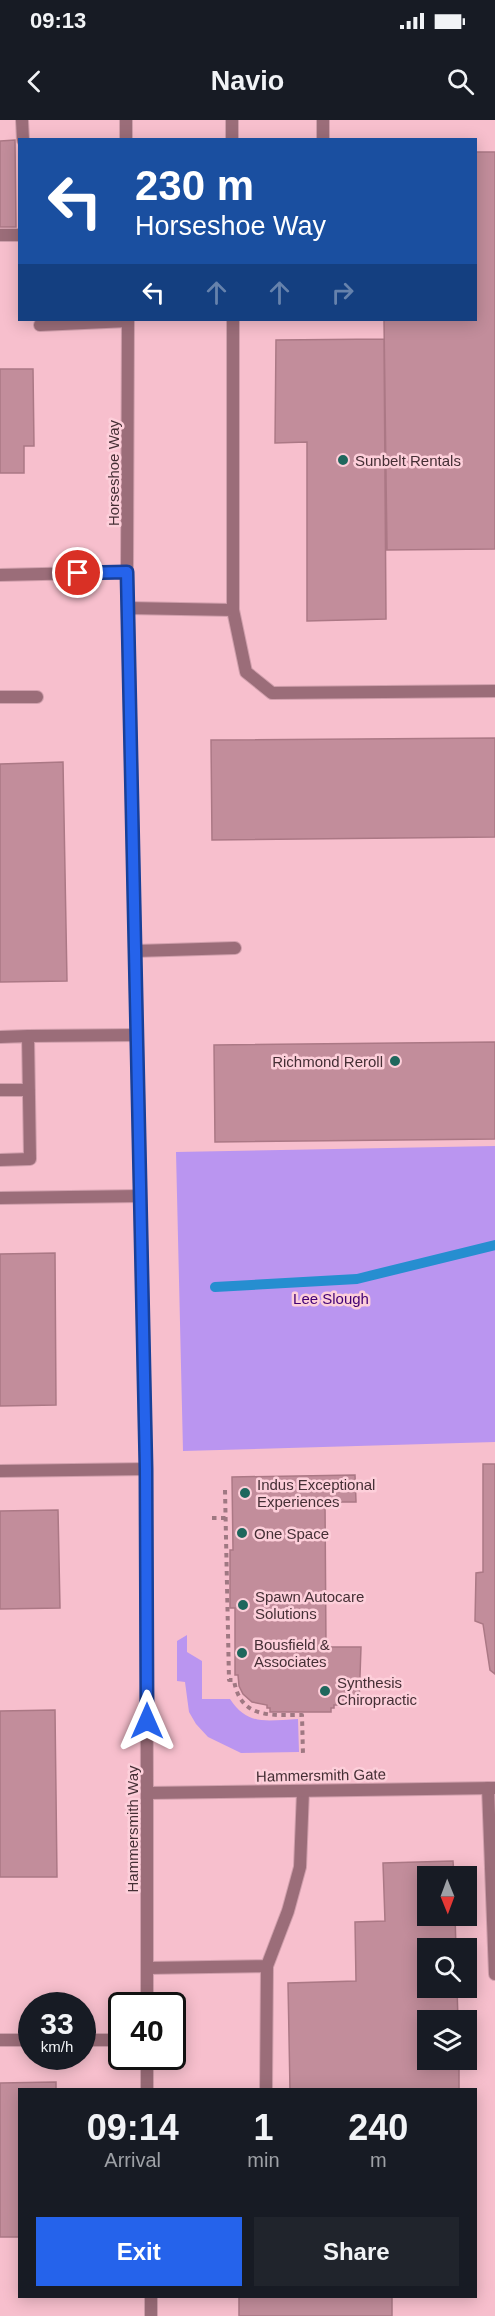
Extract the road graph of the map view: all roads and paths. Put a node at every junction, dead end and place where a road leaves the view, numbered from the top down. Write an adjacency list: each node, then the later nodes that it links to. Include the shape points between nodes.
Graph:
1 (21, 120): 5 (street)
2 (126, 120): 6 (street)
3 (232, 120): 7 (street)
4 (323, 120): 8 (street)
5 (23, 138)
6 (126, 138)
7 (232, 138)
8 (323, 138)
9 (0, 235): 10 (street)
10 (18, 235)
11 (111, 321): 14 (street)
12 (129, 321): 15 (street, Horseshoe Way)
13 (233, 321): 18 (street)
14 (40, 325)
15 (127, 572): 16 (street); 17 (street, Hammersmith Way)
16 (0, 575)
17 (128, 608): 18 (street); 23 (street, Hammersmith Way)
18 (233, 610): 19 (street, via 246,672 272,693)
19 (495, 691)
20 (37, 697): 21 (street)
21 (0, 698)
22 (235, 948): 23 (street)
23 (135, 951): 24 (street, Hammersmith Way)
24 (136, 1035): 26 (street); 30 (street, Hammersmith Way)
25 (0, 1036): 26 (street)
26 (28, 1036): 28 (street)
27 (0, 1090): 28 (street)
28 (29, 1090): 29 (street, via 30,1159)
29 (0, 1160)
30 (140, 1196): 31 (street); 32 (street, Hammersmith Way)
31 (0, 1198)
32 (146, 1469): 33 (street); 40 (street, Hammersmith Way)
33 (0, 1471)
34 (225, 1490): 36 (path)
35 (212, 1518): 36 (path)
36 (226, 1518): 37 (path, via 229,1680 234,1680 237,1696 243,1703 259,1713 303,1715)
37 (303, 1755)
38 (491, 1788): 39 (street, Hammersmith Gate); 41 (street)
39 (303, 1791): 40 (street, Hammersmith Gate); 42 (street, via 300,1867)
40 (147, 1793): 43 (street, Hammersmith Way)
41 (494, 1919): 44 (street)
42 (267, 1966): 43 (street); 50 (street)
43 (147, 1968): 45 (street, Hammersmith Way)
44 (495, 1974)
45 (147, 1992)
46 (0, 2040): 47 (street)
47 (18, 2040)
48 (147, 2070): 49 (street)
49 (147, 2088)
50 (266, 2088)
51 (151, 2298): 52 (street)
52 (151, 2316)

